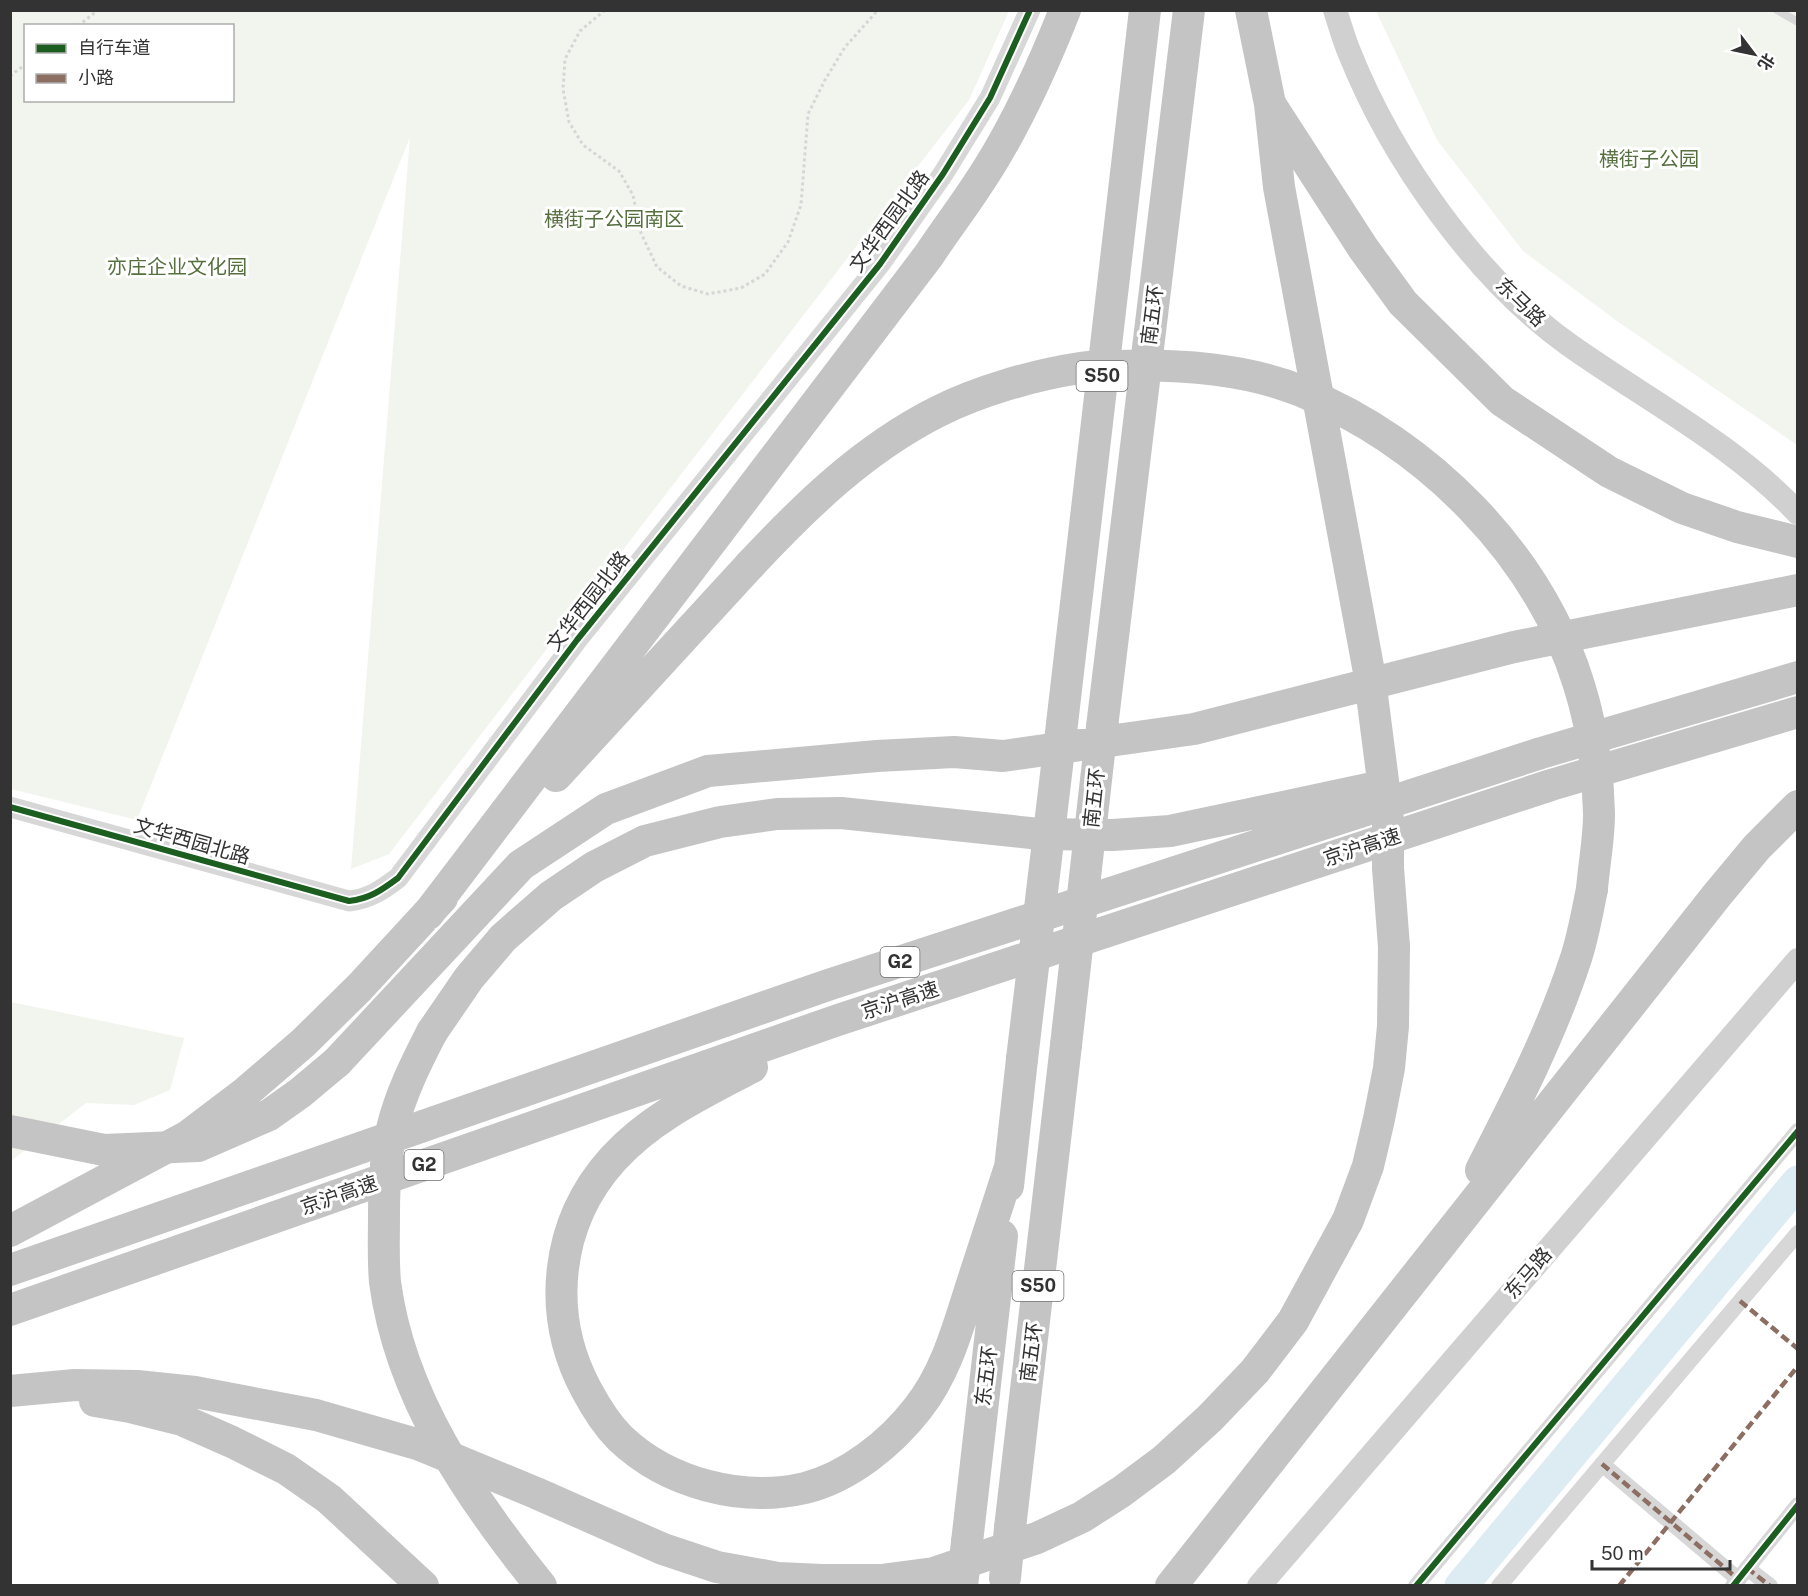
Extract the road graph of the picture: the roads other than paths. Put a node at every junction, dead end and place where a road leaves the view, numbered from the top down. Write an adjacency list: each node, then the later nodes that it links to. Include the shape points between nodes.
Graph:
1 (1030, 10): 17 (street, 文华西园北路, via 990,98 880,264 577,640 398,878 378,893 349,901)
2 (1065, 10): 18 (highway, via 1016,119 977,186)
3 (1145, 10): 23 (highway, 南五环 / S50, bridge)
4 (1189, 10): 33 (highway, 南五环 / S50, bridge)
5 (1251, 10): 9 (highway)
6 (1335, 10): 10 (main road, 东马路, via 1350,54 1382,121 1436,207 1481,263 1525,309 1566,342 1742,460)
7 (1777, 10): 8 (lane)
8 (1797, 22)
9 (1270, 104): 11 (highway, via 1403,303 1502,401 1609,472 1682,508); 29 (highway, bridge, via 1280,187 1369,672 1388,820 1394,1026 1368,1166 1348,1220 1293,1322 1255,1371 1210,1418 1121,1492 1082,1517 1037,1538 934,1573 881,1580 822,1580 778,1578 717,1567 663,1550 420,1445 316,1414 195,1392 137,1386 75,1385)
10 (1797, 513)
11 (1797, 542)
12 (1797, 590): 21 (highway, bridge, via 1514,647 1194,729 1003,756 910,754 708,771 606,809 521,865 337,1062 269,1115 198,1146 105,1150)
13 (1797, 677): 15 (highway, 京沪高速 / G2)
14 (1797, 712): 20 (highway, 京沪高速 / G2, via 1551,785)
15 (1541, 753): 26 (highway, 京沪高速 / G2, via 828,985); 35 (highway, bridge, via 1170,831 1040,834 841,813 777,814 720,822 645,841 594,867 551,896 503,938 469,978 432,1032 408,1080 392,1129 384,1185 385,1282 406,1368 423,1408 470,1490)
16 (1797, 806): 27 (highway, via 1717,895)
17 (10, 807)
18 (428, 914): 24 (highway, via 303,1042 188,1136); 27 (highway, bridge, via 794,517 884,442 939,410 1037,377 1082,367 1193,368 1244,374 1300,391 1365,423 1408,453 1455,490 1490,527 1526,575 1556,627 1579,686 1593,750 1599,815 1592,889 1576,959 1520,1096 1480,1172)
19 (1797, 960): 38 (main road, 东马路)
20 (838, 1020): 23 (highway, via 682,1104 644,1131 592,1187 571,1230 562,1266 560,1303 575,1369 595,1406 620,1437 655,1464 692,1481 734,1491 762,1492 806,1488 842,1473 888,1442 919,1407 942,1370); 28 (highway, 京沪高速 / G2)
21 (10, 1131)
22 (1797, 1131): 39 (street)
23 (1010, 1167): 36 (highway, 东五环 / S50, bridge)
24 (10, 1231)
25 (1797, 1233): 30 (street)
26 (10, 1270)
27 (1414, 1278): 37 (highway)
28 (10, 1310)
29 (10, 1392): 34 (highway, via 130,1407 182,1420 232,1442 286,1469 329,1499)
30 (1602, 1464): 32 (street); 40 (street)
31 (1797, 1505): 32 (street)
32 (1740, 1578): 41 (street)
33 (1004, 1582)
34 (423, 1586)
35 (541, 1586)
36 (962, 1586)
37 (1171, 1586)
38 (1259, 1586)
39 (1416, 1586)
40 (1500, 1586)
41 (1770, 1586)

